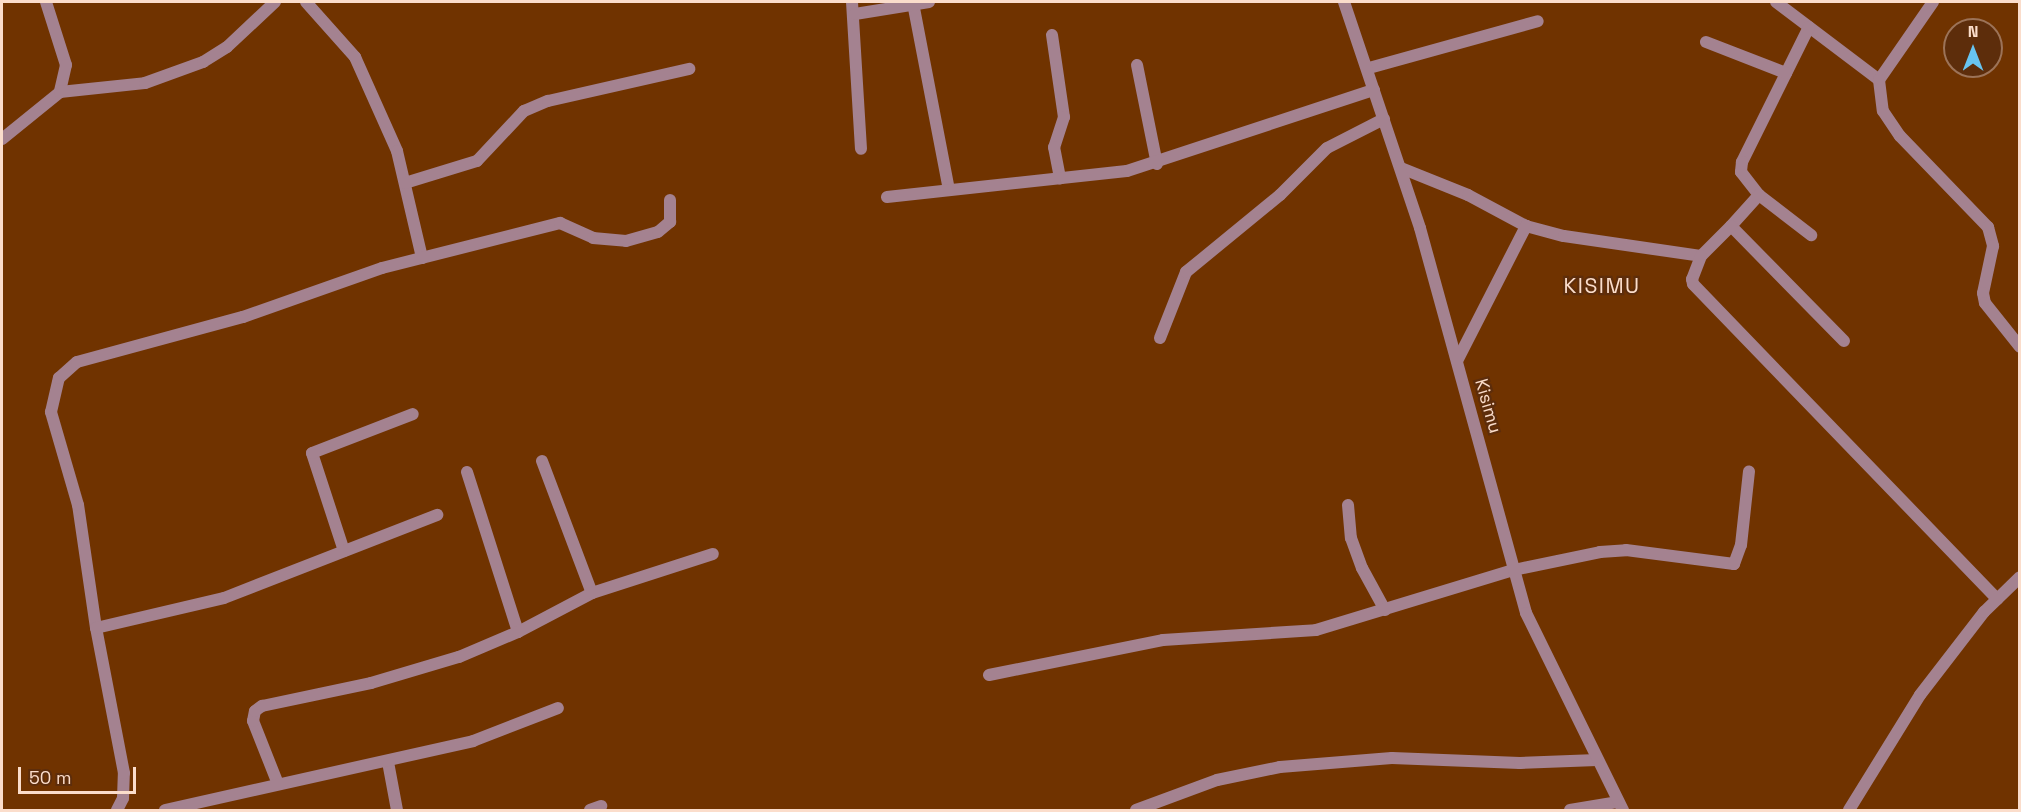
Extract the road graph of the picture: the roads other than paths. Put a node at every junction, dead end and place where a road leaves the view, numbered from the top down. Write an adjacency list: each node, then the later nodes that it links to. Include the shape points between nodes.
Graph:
1 (46, 2): 20 (street, via 66,65)
2 (275, 2): 20 (street, via 227,47 202,62 145,84)
3 (306, 2): 27 (street, via 355,57 397,151)
4 (929, 2): 8 (street)
5 (1344, 2): 15 (street, Kisimu)
6 (1776, 2): 11 (street)
7 (1933, 2): 18 (street)
8 (913, 3): 9 (street); 28 (street)
9 (853, 8): 23 (street)
10 (1538, 21): 15 (street)
11 (1809, 27): 17 (street); 18 (street)
12 (1052, 35): 26 (street, via 1064,117 1054,147)
13 (1706, 42): 17 (street)
14 (1137, 65): 24 (street)
15 (1369, 68): 19 (street, Kisimu)
16 (689, 69): 27 (street, via 548,101 524,111 477,160)
17 (1786, 73): 29 (street, via 1742,162 1741,172)
18 (1879, 80): 39 (street, via 1882,111 1889,123 1988,227 1993,246 1983,293 1985,303)
19 (1374, 90): 21 (street, Kisimu); 24 (street)
20 (60, 92): 22 (street)
21 (1384, 120): 25 (street, Kisimu); 37 (street, via 1327,148 1280,195 1186,272)
22 (2, 139)
23 (861, 149)
24 (1157, 164): 26 (street)
25 (1401, 168): 32 (street, via 1468,195); 40 (street, Kisimu)
26 (1060, 178): 28 (street)
27 (405, 183): 36 (street)
28 (949, 190): 30 (street)
29 (1759, 195): 33 (street); 34 (street)
30 (886, 197)
31 (670, 200): 36 (street, via 670,222 658,232 626,241 593,238 560,223)
32 (1526, 226): 35 (street, via 1564,236); 40 (street)
33 (1731, 226): 35 (street); 38 (street)
34 (1811, 235)
35 (1701, 256): 52 (street, via 1693,284)
36 (422, 258): 54 (street, via 243,317 77,362 59,378 51,412 78,505)
37 (1160, 338)
38 (1844, 341)
39 (2019, 347)
40 (1456, 361): 49 (street, Kisimu)
41 (413, 414): 47 (street, via 312,453)
42 (542, 461): 51 (street)
43 (1749, 471): 49 (street, via 1737,563 1626,549)
44 (467, 472): 55 (street)
45 (1347, 505): 53 (street, via 1362,568)
46 (437, 515): 47 (street)
47 (344, 551): 54 (street, via 224,598)
48 (713, 554): 51 (street)
49 (1514, 570): 53 (street); 58 (street, Kisimu, via 1526,613)
50 (2019, 577): 52 (street)
51 (592, 593): 55 (street)
52 (1997, 599): 67 (street, via 1920,695)
53 (1385, 610): 56 (street, via 1316,630 1163,640)
54 (96, 628): 62 (street, via 124,773 123,798)
55 (518, 632): 60 (street, via 459,657 371,683 262,706 255,711 253,721)
56 (990, 675)
57 (558, 708): 59 (street, via 473,741)
58 (1597, 760): 61 (street, Kisimu); 65 (street, via 1520,763 1392,758 1280,767 1217,780)
59 (387, 762): 60 (street); 64 (street)
60 (278, 784): 63 (street)
61 (1621, 806): 66 (street)
62 (117, 810)
63 (165, 810)
64 (397, 810)
65 (1136, 810)
66 (1570, 810)
67 (1849, 810)

